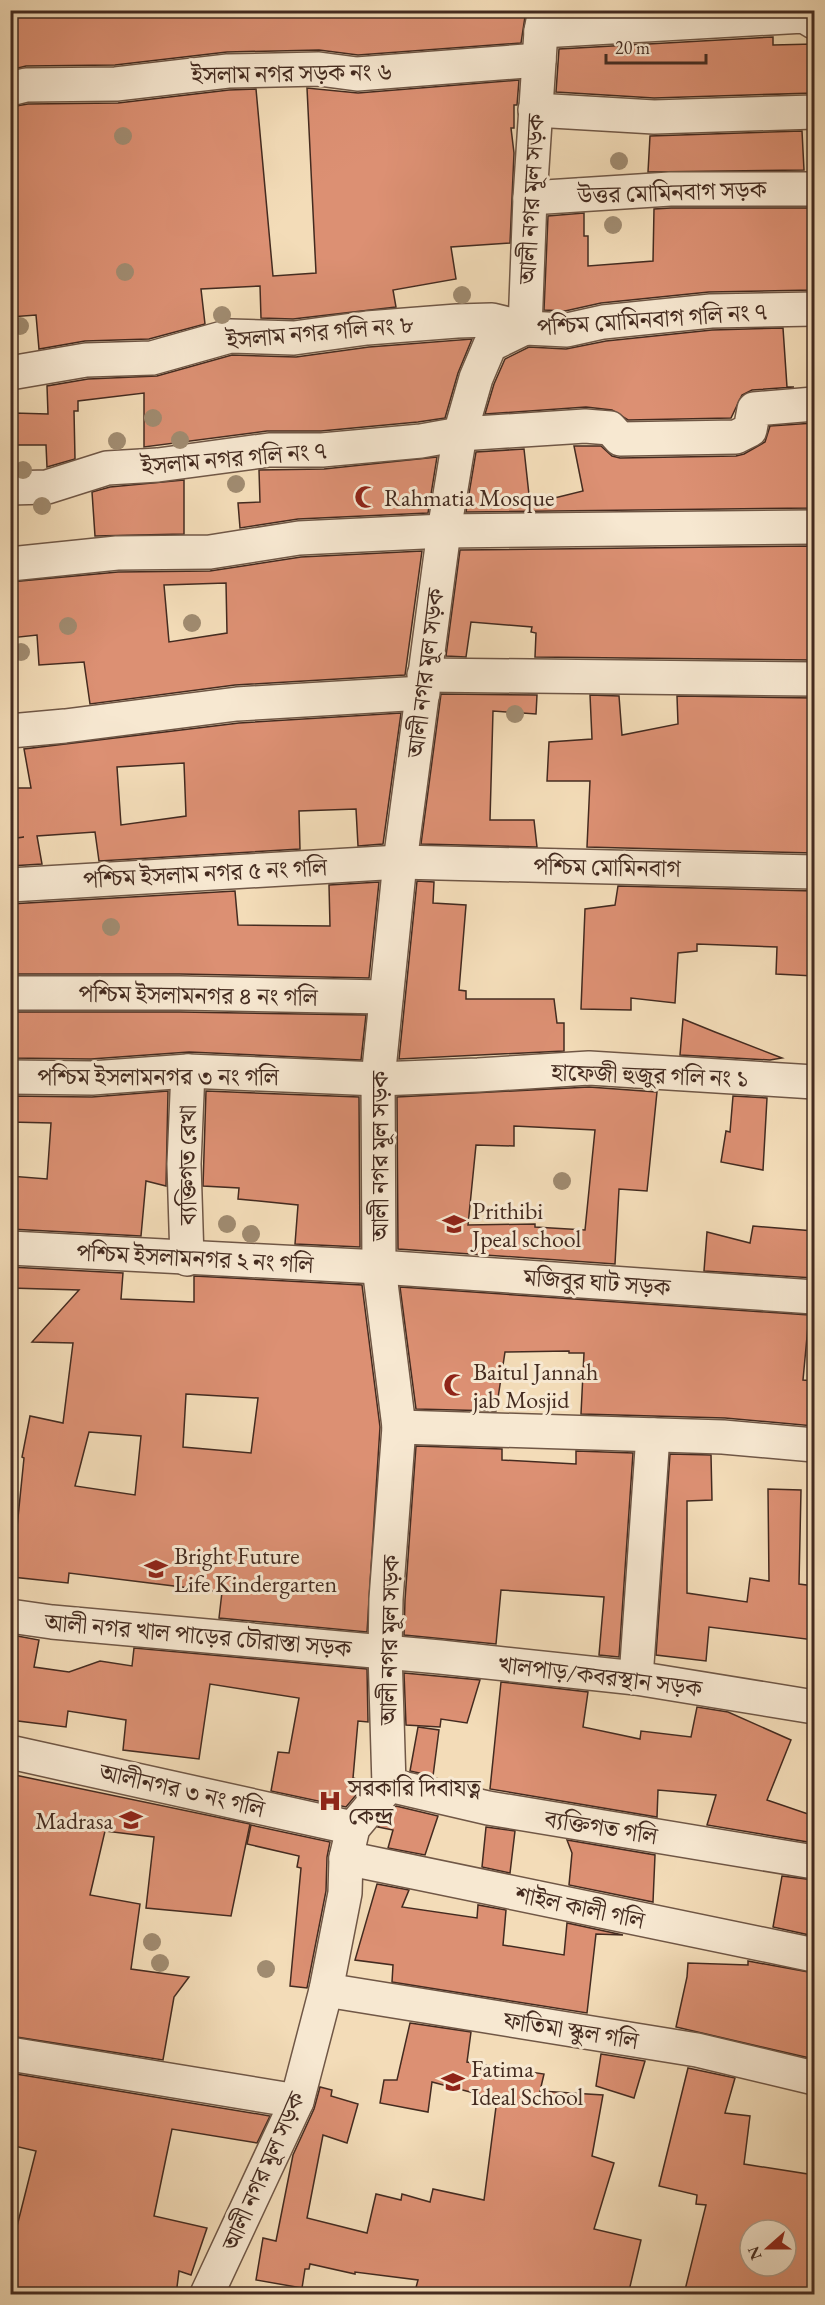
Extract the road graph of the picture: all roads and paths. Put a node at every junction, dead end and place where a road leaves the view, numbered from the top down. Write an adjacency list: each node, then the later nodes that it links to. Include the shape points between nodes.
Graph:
1 (814, 22): 2 (street, ইসলাম নগর সড়ক নং ৬, via 804,16)
2 (542, 34): 3 (street, ইসলাম নগর সড়ক নং ৬, via 357,75 319,69 228,71 116,84 27,85); 4 (street, আলী নগর মূল সড়ক)
3 (10, 89)
4 (535, 110): 5 (street, via 654,117); 7 (street, আলী নগর মূল সড়ক)
5 (814, 112)
6 (814, 189): 7 (street, উত্তর মোমিনবাগ সড়ক, via 670,189)
7 (530, 198): 9 (street, আলী নগর মূল সড়ক)
8 (814, 309): 9 (street, পশ্চিম মোমিনবাগ গলি নং ৭, via 711,310 567,330)
9 (525, 328): 10 (street, ইসলাম নগর গলি নং ৮, via 492,320 367,328 294,338 230,336 152,358 86,360); 12 (street, আলী নগর মূল সড়ক, via 490,345)
10 (10, 373)
11 (814, 404): 12 (street, via 754,409 750,430 736,437 620,439 610,428 585,426)
12 (460, 434): 13 (street, ইসলাম নগর গলি নং ৭, via 421,441 322,450 269,450 107,468 47,487); 15 (street, আলী নগর মূল সড়ক)
13 (10, 488)
14 (814, 527): 15 (street)
15 (444, 531): 16 (street, via 299,538 210,552 117,553); 18 (street, আলী নগর মূল সড়ক)
16 (10, 564)
17 (814, 679): 18 (street)
18 (423, 684): 19 (street); 20 (street, আলী নগর মূল সড়ক)
19 (10, 731)
20 (400, 862): 21 (street, পশ্চিম মোমিনবাগ); 22 (street, পশ্চিম ইসলাম নগর ৫ নং গলি); 24 (street, আলী নগর মূল সড়ক)
21 (814, 872)
22 (10, 885)
23 (10, 993): 24 (street, পশ্চিম ইসলামনগর ৪ নং গলি)
24 (386, 997): 27 (street, আলী নগর মূল সড়ক)
25 (188, 1071): 26 (street, পশ্চিম ইসলামনগর ৩ নং গলি, via 92,1078); 27 (street, পশ্চিম ইসলামনগর ৩ নং গলি); 30 (street, ব্যক্তিগত রেখা, via 184,1164)
26 (10, 1077)
27 (378, 1079): 28 (street, হাফেজী হুজুর গলি নং ১, via 589,1068); 31 (street, আলী নগর মূল সড়ক)
28 (814, 1082)
29 (10, 1248): 30 (street, পশ্চিম ইসলামনগর ২ নং গলি)
30 (187, 1259): 31 (street, পশ্চিম ইসলামনগর ২ নং গলি)
31 (379, 1267): 32 (street, মজিবুর ঘাট সড়ক); 33 (street, আলী নগর মূল সড়ক)
32 (814, 1297)
33 (399, 1427): 34 (street); 37 (street, আলী নগর মূল সড়ক)
34 (653, 1435): 35 (street); 38 (street)
35 (814, 1445)
36 (11, 1618): 37 (street, আলী নগর খাল পাড়ের চৌরাস্তা সড়ক)
37 (385, 1653): 38 (street, খালপাড়/কবরস্থান সড়ক); 41 (street, আলী নগর মূল সড়ক)
38 (636, 1678): 39 (street, খালপাড়/কবরস্থান সড়ক)
39 (814, 1707)
40 (10, 1752): 42 (street, আলীনগর ৩ নং গলি)
41 (389, 1785): 42 (street); 43 (street, ব্যক্তিগত গলি, via 488,1808)
42 (350, 1843): 44 (street, শাইল কালী গলি); 45 (street, আলী নগর মূল সড়ক, via 345,1893)
43 (814, 1862)
44 (814, 1955)
45 (326, 1990): 47 (street, ফাতিমা স্কুল গলি, via 697,2050); 48 (street, আলী নগর মূল সড়ক)
46 (10, 2054): 48 (street)
47 (814, 2078)
48 (297, 2101): 49 (street, আলী নগর মূল সড়ক)
49 (208, 2294)

